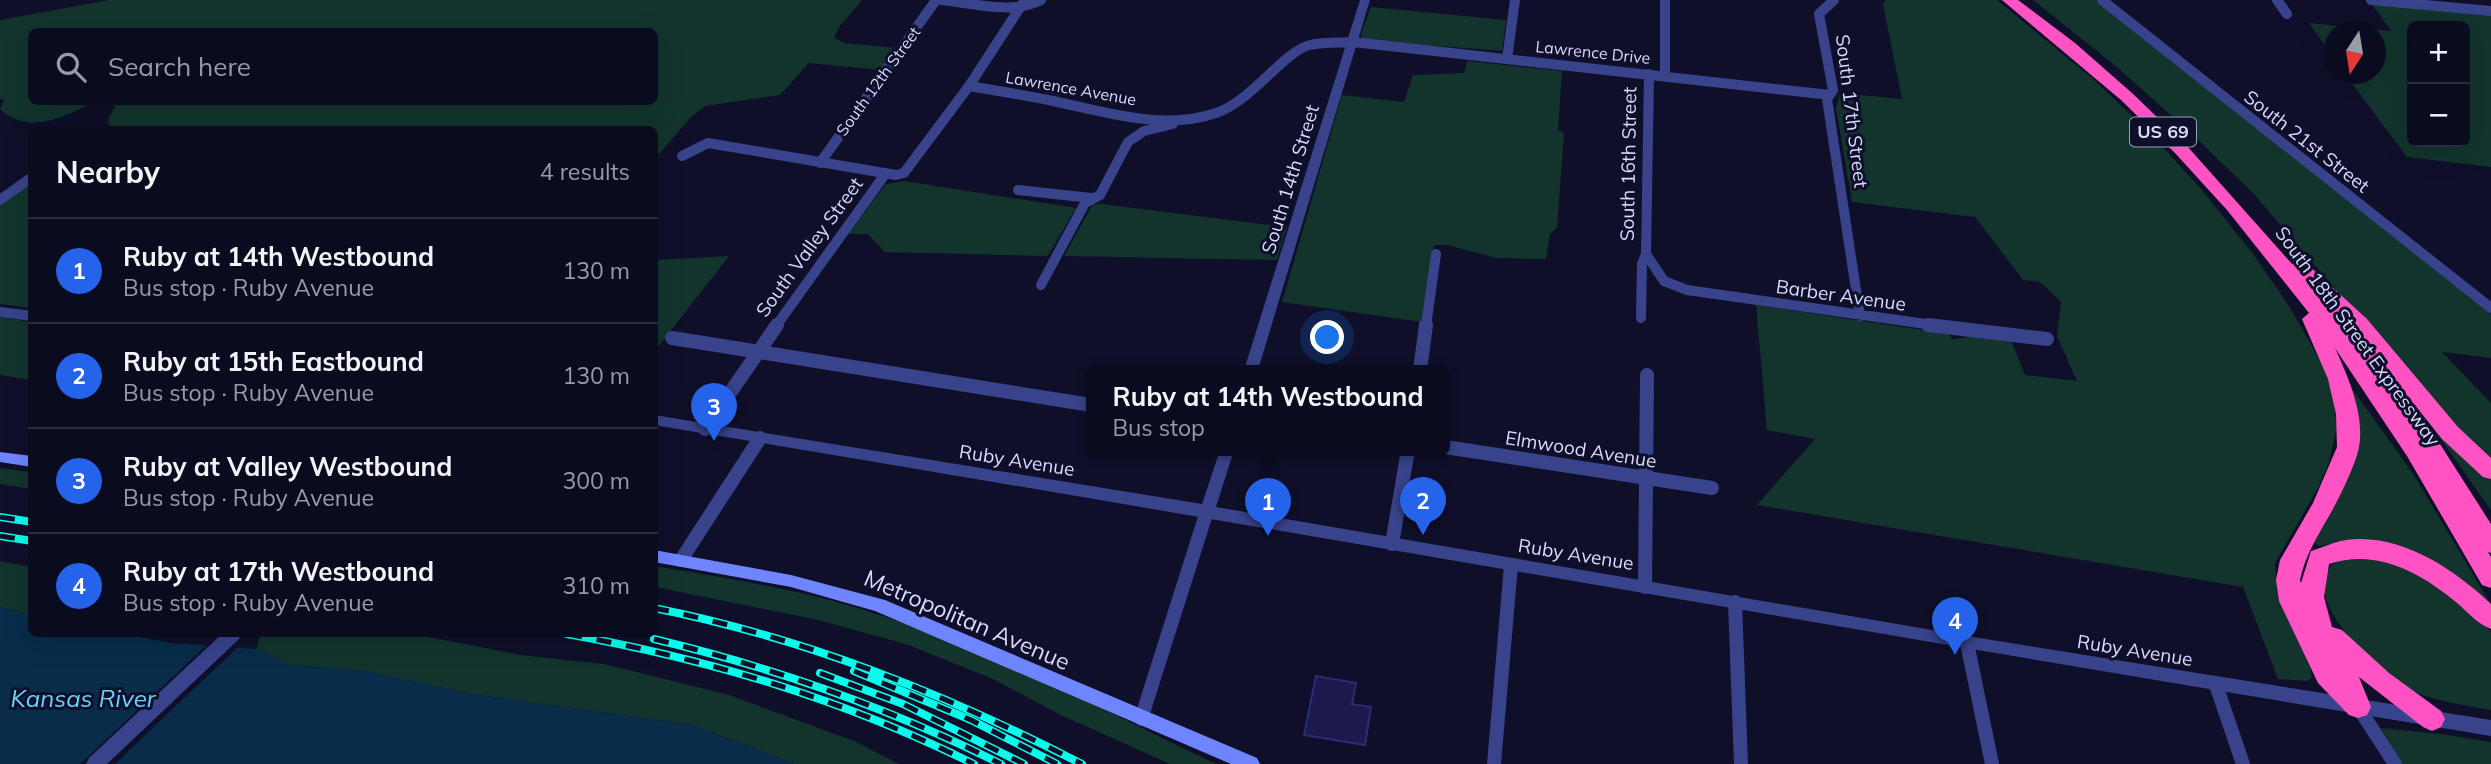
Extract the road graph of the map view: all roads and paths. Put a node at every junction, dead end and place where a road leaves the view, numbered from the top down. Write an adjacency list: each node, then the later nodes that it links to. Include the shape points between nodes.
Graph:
1 (939, 0): 12 (street); 23 (street, South 12th Street)
2 (1041, 0): 12 (street, via 1035,5)
3 (1365, 0): 15 (street, South 14th Street)
4 (1515, 0): 16 (street)
5 (1665, 0): 18 (street, South 16th Street)
6 (1834, 0): 20 (street, South 17th Street, via 1819,14 1833,90)
7 (2009, 0): 31 (highway, South 18th Street Expressway / US 69, via 2164,133)
8 (2022, 0): 31 (highway, South 18th Street Expressway / US 69, via 2163,117 2245,202)
9 (2102, 0): 33 (street, South 21st Street)
10 (2277, 0): 14 (street)
11 (2371, 0): 13 (street)
12 (1023, 4): 19 (street, South Valley Street)
13 (2491, 11)
14 (2287, 14)
15 (1353, 42): 16 (street, Lawrence Drive); 21 (street, Lawrence Avenue, via 1298,50 1233,105); 41 (street, South 14th Street)
16 (1507, 59): 17 (street, Lawrence Drive)
17 (1649, 74): 18 (street, Lawrence Drive); 30 (street, South 16th Street)
18 (1665, 76): 20 (street, Lawrence Drive)
19 (969, 86): 21 (street, Lawrence Avenue, via 1081,110); 24 (street, South Valley Street, via 906,171)
20 (1830, 95): 36 (street, South 17th Street, via 1827,99)
21 (1179, 122): 27 (street, via 1134,136 1100,195)
22 (682, 156): 23 (street, via 708,143)
23 (820, 163): 24 (street)
24 (886, 173): 40 (street, South Valley Street)
25 (28, 180): 28 (street)
26 (1018, 190): 27 (street)
27 (1091, 198): 32 (street)
28 (0, 200)
29 (1436, 254): 42 (street)
30 (1646, 254): 36 (street, Barber Avenue, via 1664,281 1681,288); 37 (street, South 16th Street)
31 (2298, 276): 53 (highway, via 2360,324 2470,455); 58 (highway, South 18th Street Expressway / US 69, via 2358,341); 62 (highway, South 18th Street Expressway / US 69, via 2415,450); 70 (highway, via 2338,379 2347,414 2348,446 2324,504 2292,560 2288,580 2291,601 2326,675)
32 (1041, 285)
33 (2491, 308)
34 (0, 312): 35 (street)
35 (28, 316)
36 (1860, 316): 39 (street, Barber Avenue)
37 (1641, 318)
38 (672, 338): 40 (street)
39 (2047, 339)
40 (758, 351): 44 (street); 46 (street, South Valley Street)
41 (1253, 365)
42 (1421, 365)
43 (1647, 375): 54 (street)
44 (1086, 404)
45 (658, 421): 46 (street, Ruby Avenue)
46 (705, 429): 47 (street, Ruby Avenue)
47 (760, 438): 56 (street, Ruby Avenue); 60 (street)
48 (1450, 448): 54 (street, Elmwood Avenue)
49 (1225, 456): 56 (street)
50 (1407, 456): 57 (street)
51 (0, 457): 52 (main road)
52 (28, 461)
53 (2491, 471)
54 (1646, 478): 55 (street, Elmwood Avenue); 63 (street)
55 (1712, 488)
56 (1207, 511): 57 (street, Ruby Avenue); 71 (street)
57 (1392, 544): 61 (street, Ruby Avenue)
58 (2491, 544)
59 (658, 557): 60 (main road, Metropolitan Avenue)
60 (681, 560): 71 (main road, Metropolitan Avenue, via 791,580 879,605)
61 (1511, 565): 63 (street, Ruby Avenue); 76 (street)
62 (2491, 578)
63 (1645, 587): 64 (street, Ruby Avenue)
64 (1735, 602): 68 (street, Ruby Avenue); 77 (street)
65 (2491, 619): 66 (highway, via 2432,571 2385,552 2358,547 2319,558 2310,599)
66 (2316, 621): 70 (highway); 72 (highway, via 2380,681)
67 (230, 637): 74 (street)
68 (1967, 643): 69 (street, Ruby Avenue); 78 (street)
69 (2216, 685): 70 (street, Ruby Avenue); 79 (street)
70 (2358, 707): 72 (street, Ruby Avenue); 80 (street)
71 (1141, 719): 75 (main road, Metropolitan Avenue)
72 (2432, 719): 73 (street, Ruby Avenue)
73 (2491, 728)
74 (95, 764)
75 (1251, 764)
76 (1494, 764)
77 (1741, 764)
78 (1992, 764)
79 (2243, 764)
80 (2395, 764)

